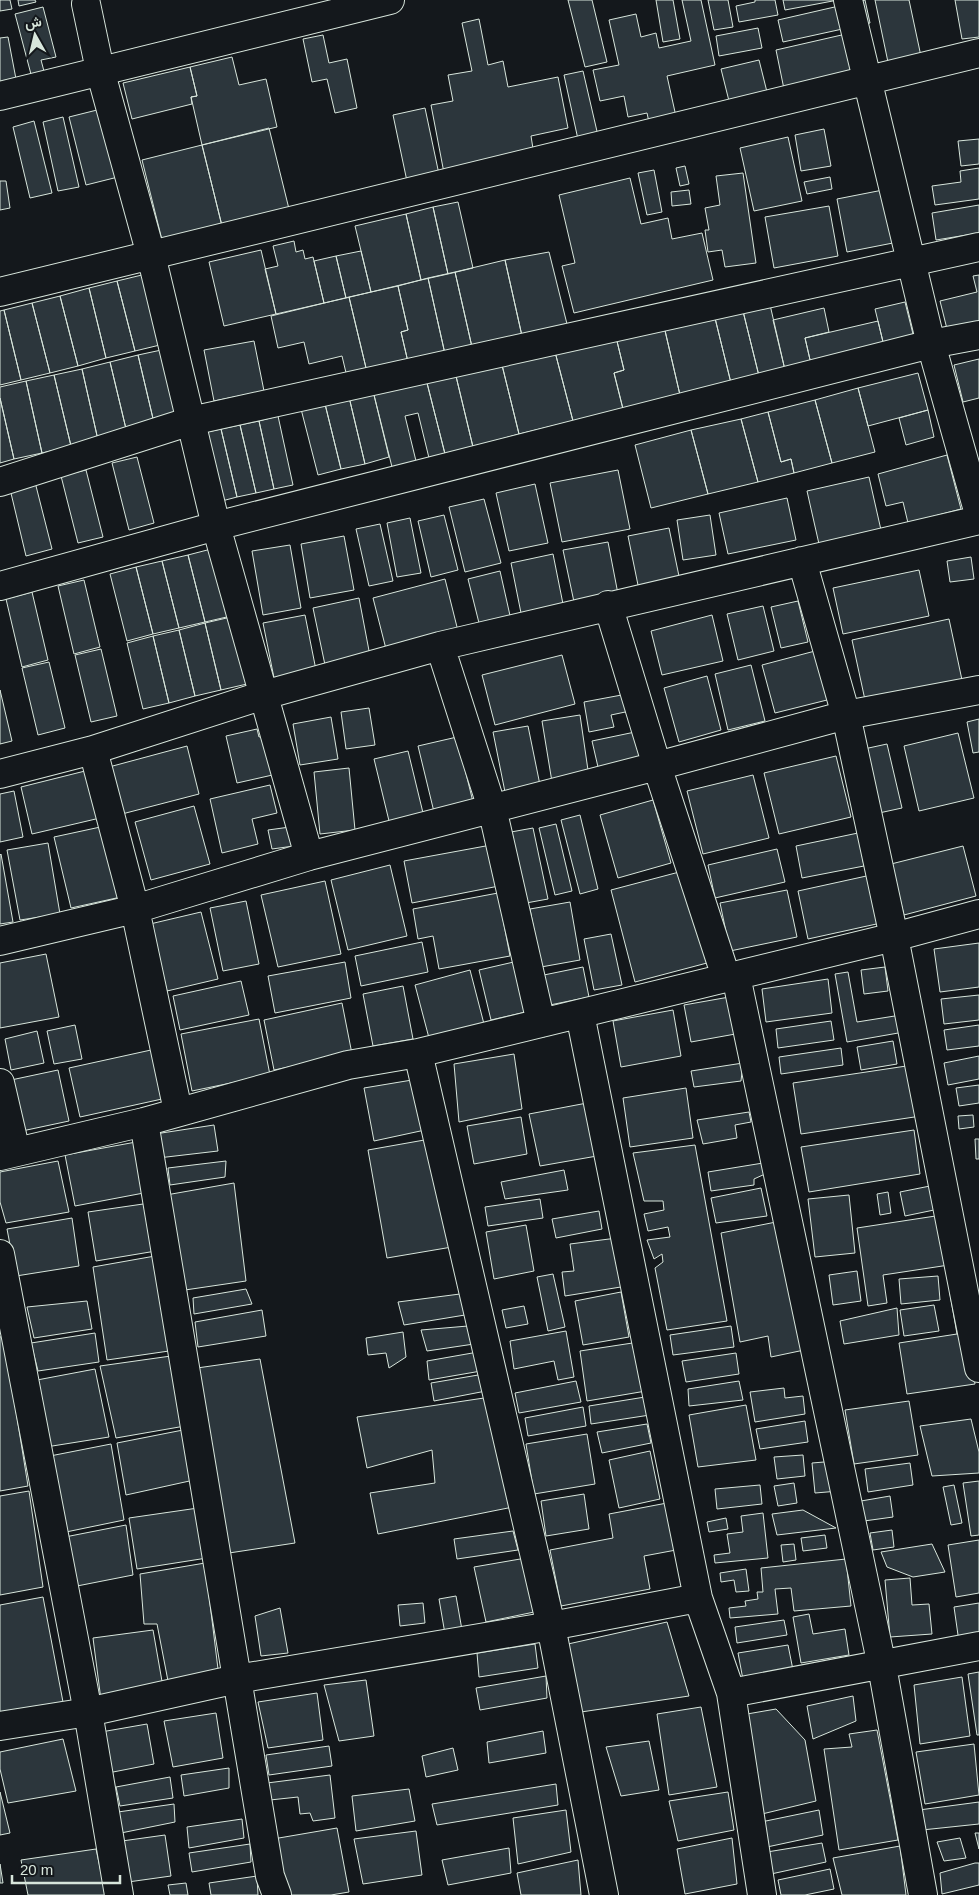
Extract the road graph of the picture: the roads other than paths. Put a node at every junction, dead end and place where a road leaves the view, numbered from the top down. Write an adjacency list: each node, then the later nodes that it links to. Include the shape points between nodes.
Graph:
1 (390, 0): 5 (street)
2 (848, 0): 6 (street)
3 (86, 4): 5 (street)
4 (979, 53): 6 (street)
5 (100, 70): 7 (street); 9 (street)
6 (866, 79): 9 (street); 10 (street)
7 (0, 96)
8 (979, 247): 10 (street)
9 (151, 255): 11 (street); 14 (street)
10 (912, 263): 13 (street); 14 (street)
11 (0, 292)
12 (979, 335): 13 (street)
13 (931, 344): 16 (street); 18 (street)
14 (191, 421): 15 (street); 18 (street)
15 (0, 482)
16 (979, 514)
17 (979, 520): 19 (street)
18 (216, 526): 20 (street); 24 (street)
19 (802, 561): 21 (street); 25 (street)
20 (0, 586)
21 (608, 605): 22 (street); 27 (street)
22 (440, 646): 24 (street); 29 (street)
23 (979, 690): 25 (street)
24 (264, 695): 26 (street); 30 (street)
25 (846, 715): 27 (street); 33 (street)
26 (93, 750): 28 (street); 31 (street)
27 (657, 766): 29 (street); 35 (street)
28 (0, 774)
29 (492, 808): 30 (street); 37 (street)
30 (309, 856): 31 (street)
31 (135, 909): 34 (street); 40 (street)
32 (979, 914): 33 (street)
33 (894, 937): 35 (street); 44 (street)
34 (0, 941)
35 (731, 976): 36 (street); 48 (street)
36 (580, 1014): 37 (street); 45 (street)
37 (540, 1023): 38 (street)
38 (418, 1053): 40 (street, via 348,1065); 46 (street)
39 (0, 1083): 42 (street)
40 (178, 1111): 41 (street)
41 (144, 1122): 42 (street); 49 (street)
42 (8, 1154)
43 (0, 1254): 51 (street)
44 (979, 1368)
45 (698, 1598): 46 (street); 50 (street)
46 (551, 1626): 49 (street); 55 (street)
47 (979, 1646): 48 (street)
48 (882, 1666): 50 (street); 57 (street)
49 (237, 1679): 51 (street); 54 (street, via 270,1876)
50 (731, 1693): 56 (street)
51 (88, 1712): 52 (street); 53 (street)
52 (0, 1726)
53 (119, 1895)
54 (278, 1895)
55 (604, 1895)
56 (762, 1895)
57 (923, 1895)

